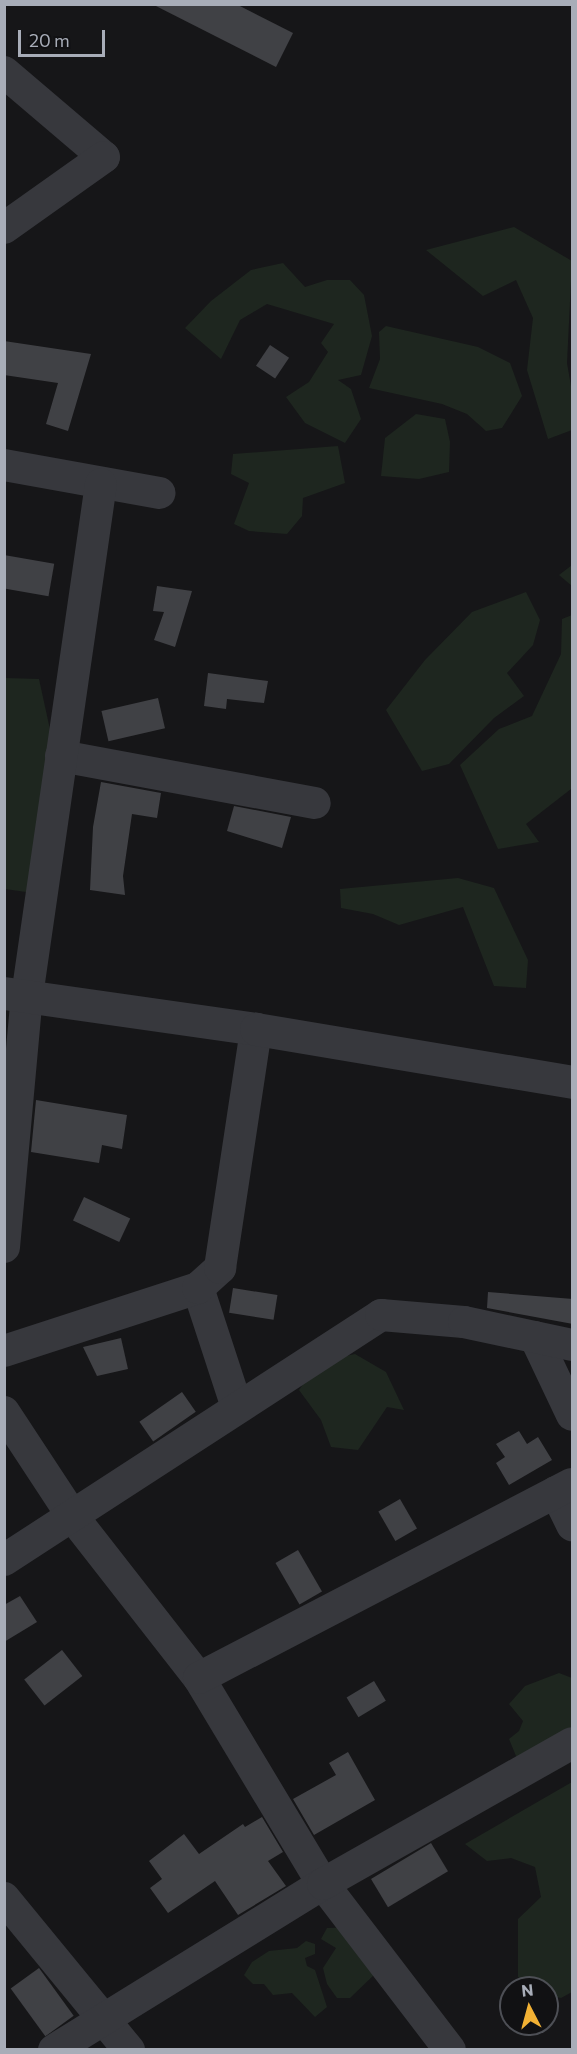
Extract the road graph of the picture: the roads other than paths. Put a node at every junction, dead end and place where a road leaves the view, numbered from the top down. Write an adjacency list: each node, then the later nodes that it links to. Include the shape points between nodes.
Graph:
1 (4, 72): 2 (street, via 104,157)
2 (4, 228)
3 (4, 465): 4 (street)
4 (101, 484): 5 (street); 6 (street)
5 (159, 493)
6 (61, 756): 7 (street); 8 (street)
7 (315, 803)
8 (16, 994): 9 (street); 11 (street)
9 (256, 1029): 10 (street); 12 (street, via 220,1269)
10 (573, 1082)
11 (4, 1247)
12 (198, 1288): 15 (street); 16 (street)
13 (535, 1337): 14 (street); 16 (street, via 464,1322 381,1316); 18 (street)
14 (573, 1345)
15 (4, 1351)
16 (237, 1407): 20 (street)
17 (4, 1412): 20 (street)
18 (573, 1415)
19 (564, 1488): 21 (street); 23 (street)
20 (73, 1517): 22 (street); 23 (street)
21 (573, 1525)
22 (4, 1560)
23 (199, 1678): 25 (street)
24 (573, 1743): 25 (street)
25 (323, 1884): 27 (street); 30 (street)
26 (4, 1898): 27 (street)
27 (104, 2016): 28 (street); 29 (street)
28 (54, 2049)
29 (129, 2049)
30 (450, 2049)

